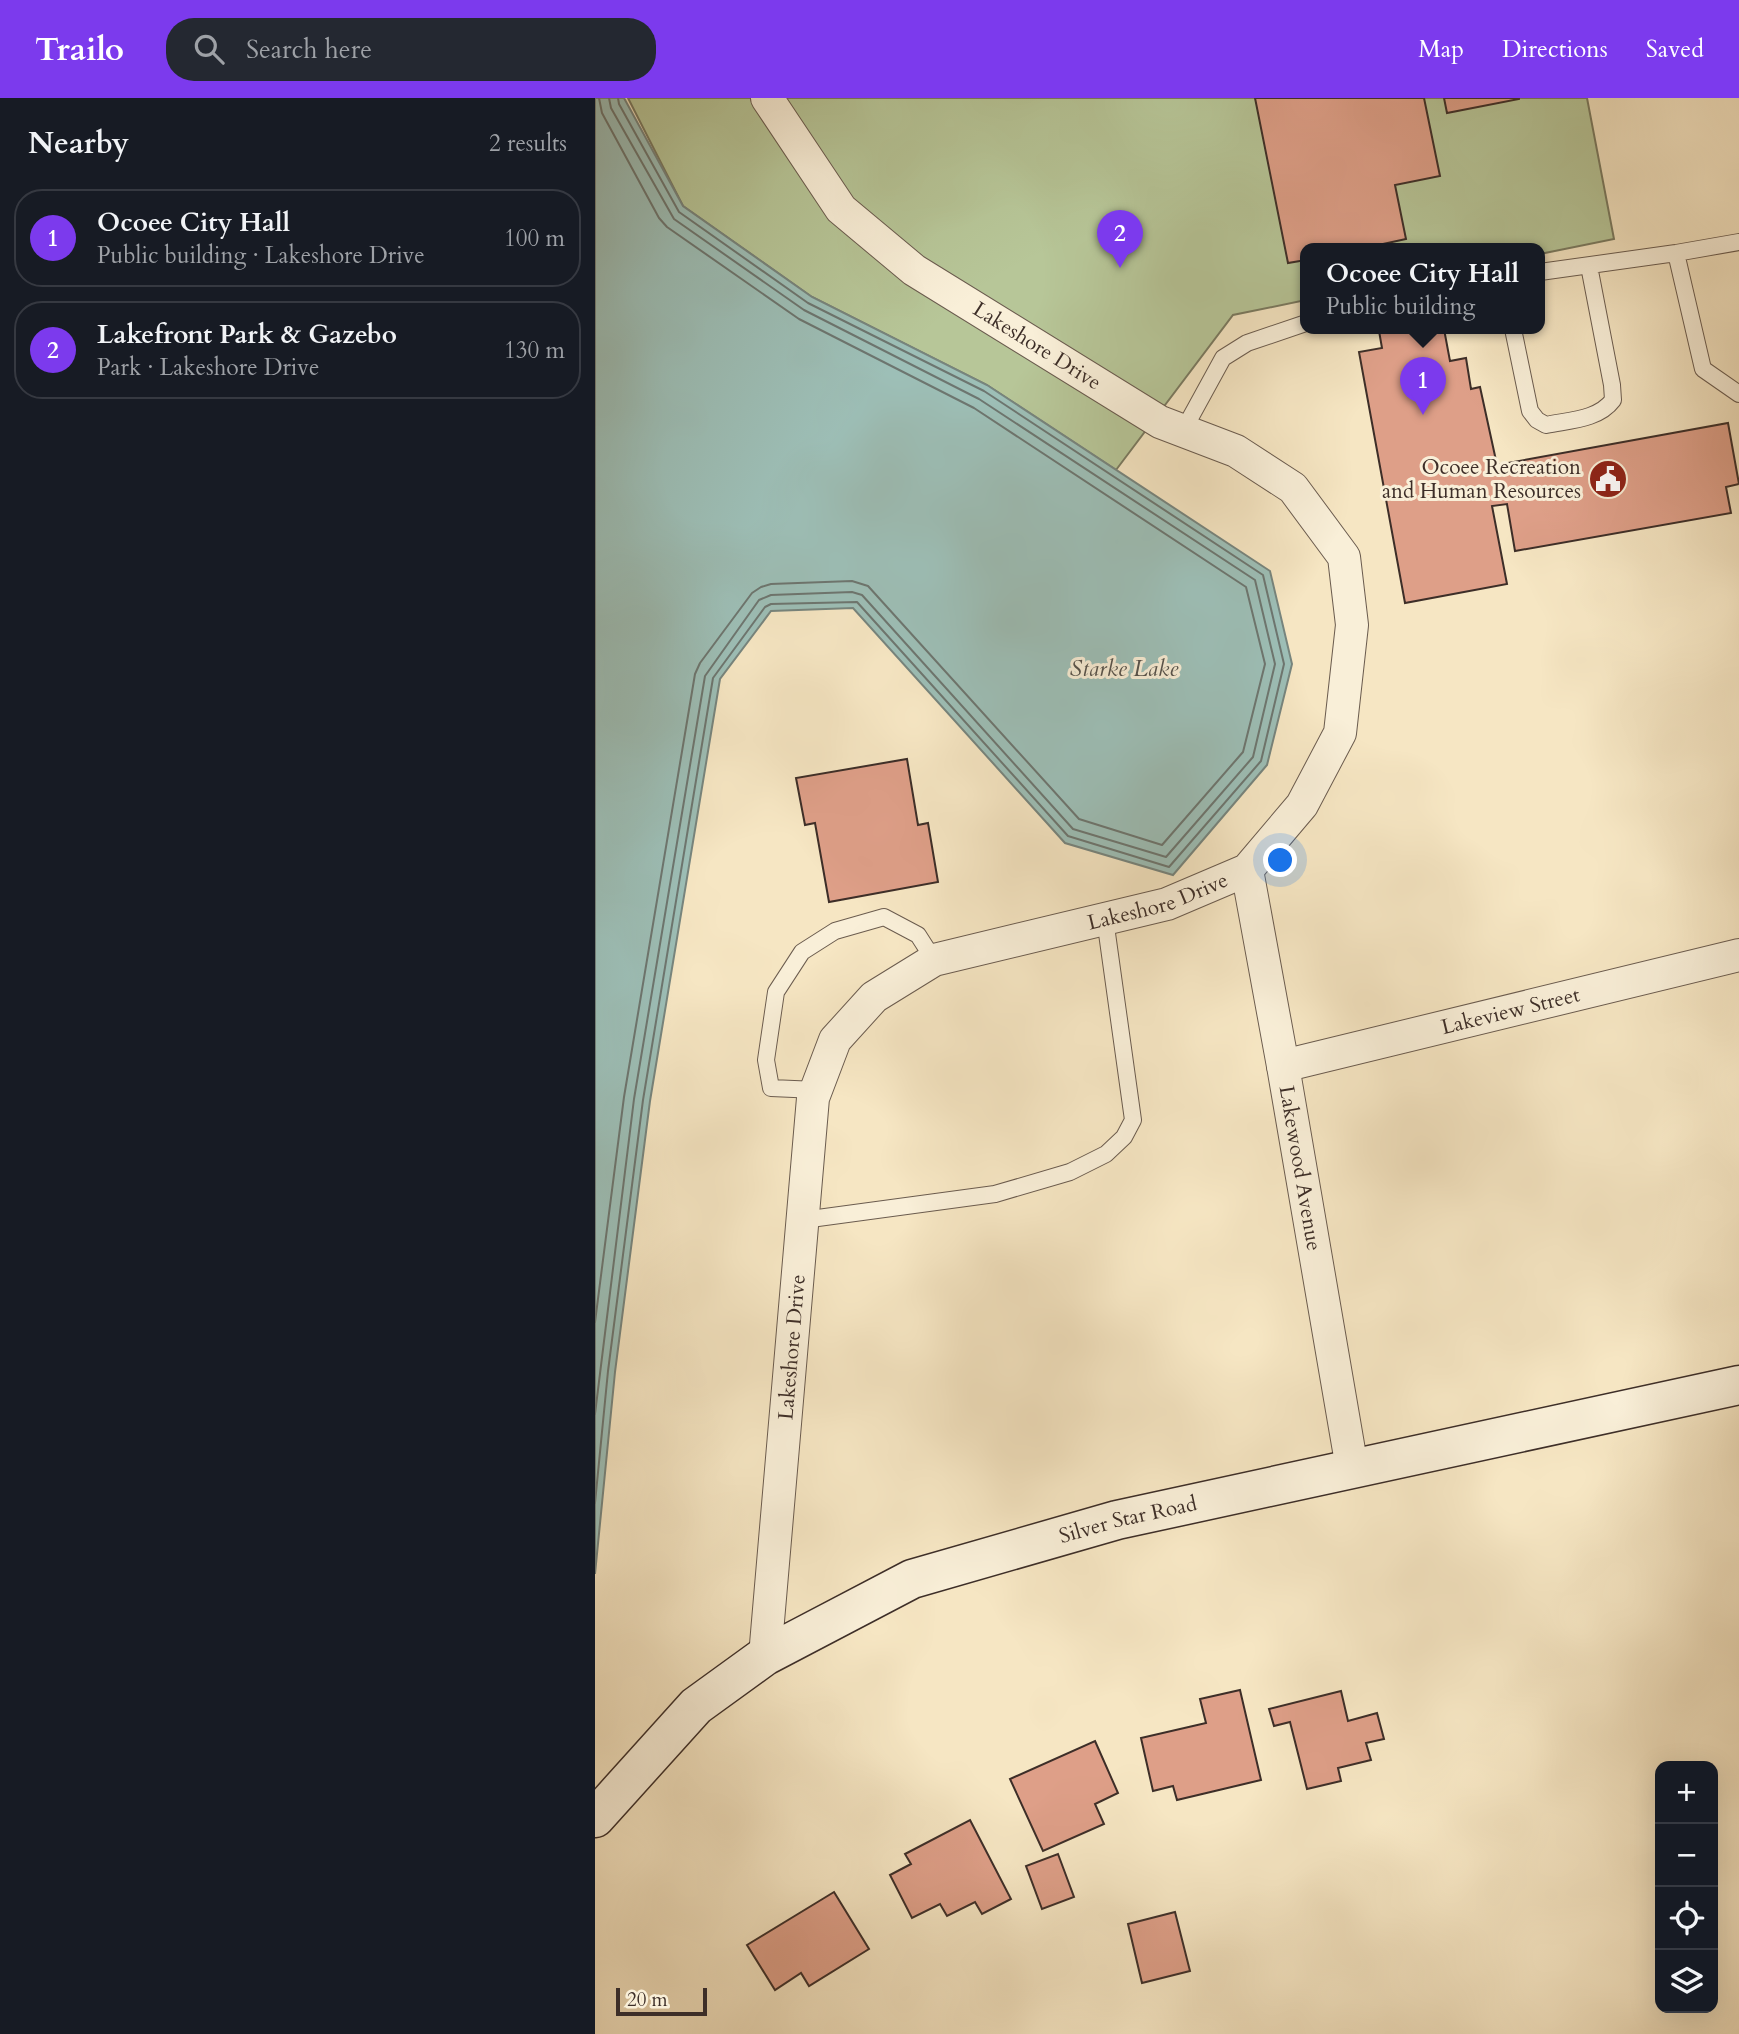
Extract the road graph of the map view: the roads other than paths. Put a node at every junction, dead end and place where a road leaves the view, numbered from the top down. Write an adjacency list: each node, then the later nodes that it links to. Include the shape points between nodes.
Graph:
1 (767, 98): 9 (street, Lakeshore Drive, via 841,209 914,270 1160,422)
2 (1739, 242): 3 (lane)
3 (1676, 253): 4 (lane); 8 (lane, via 1703,369)
4 (1588, 266): 5 (lane); 7 (lane, via 1612,385 1613,400 1607,408 1596,415 1546,425 1537,420 1530,411)
5 (1545, 271)
6 (1300, 325): 9 (lane, via 1247,343 1223,358)
7 (1514, 334)
8 (1739, 394)
9 (1183, 431): 10 (street, Lakeshore Drive, via 1235,451 1293,488 1344,557 1352,625 1340,733 1302,805)
10 (1247, 870): 11 (street, Lakeshore Drive, via 1167,904); 14 (street, Lakewood Avenue)
11 (1105, 919): 13 (street, Lakeshore Drive); 16 (lane, via 1133,1120 1124,1137 1105,1154 1070,1171 995,1194)
12 (1739, 955): 14 (street, Lakeview Street)
13 (934, 960): 15 (street, Lakeshore Drive, via 874,998 835,1040); 15 (lane, via 918,934 884,917 835,930 802,952 776,992 766,1060 771,1088)
14 (1283, 1066): 18 (street, Lakewood Avenue)
15 (817, 1090): 16 (street, Lakeshore Drive)
16 (803, 1220): 19 (street, Lakeshore Drive)
17 (1739, 1385): 18 (main road, Silver Star Road)
18 (1352, 1468): 19 (main road, Silver Star Road, via 1117,1520 912,1579)
19 (765, 1656): 20 (main road, Silver Star Road, via 696,1706)
20 (595, 1818)

